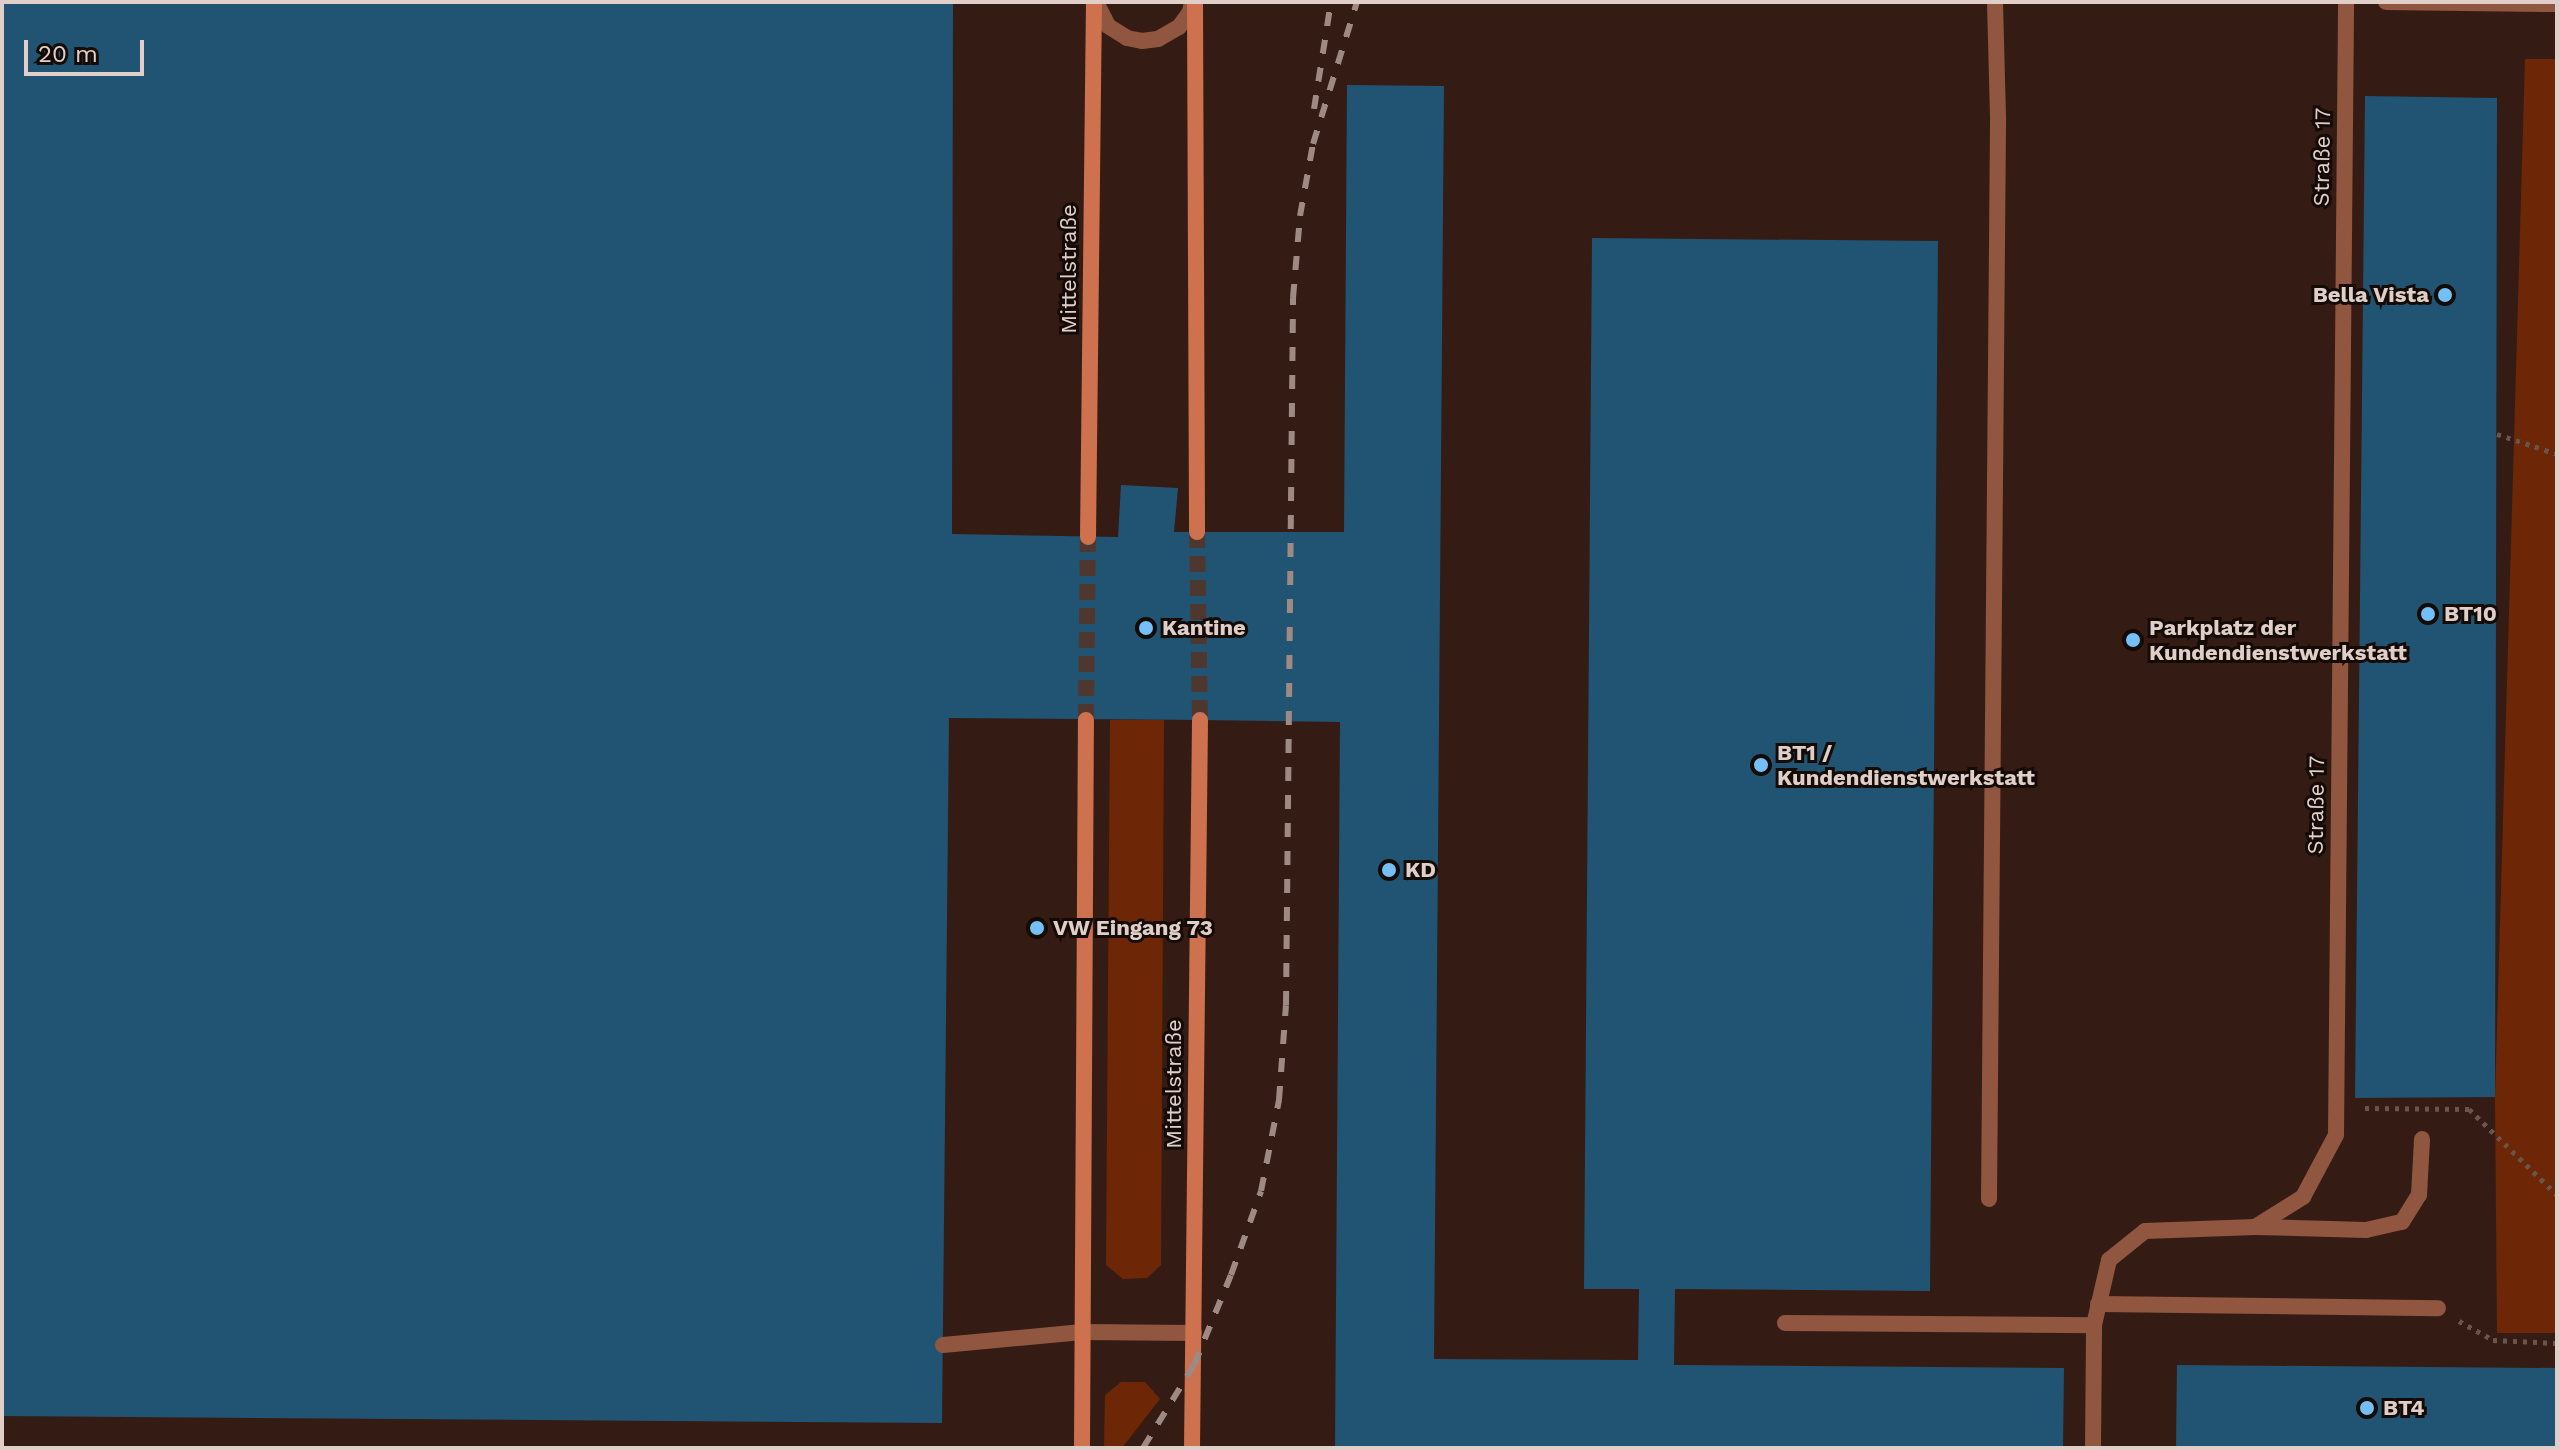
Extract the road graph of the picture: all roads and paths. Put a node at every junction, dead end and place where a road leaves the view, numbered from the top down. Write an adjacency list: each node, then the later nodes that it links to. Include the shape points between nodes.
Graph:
1 (1095, 2): 2 (street, via 1108,26 1142,41 1179,27); 11 (street, Mittelstraße)
2 (1193, 2): 10 (street)
3 (1995, 2): 17 (street)
4 (2346, 2): 14 (street, Straße 17)
5 (2386, 2): 6 (street)
6 (2497, 2): 7 (street)
7 (2557, 4)
8 (2497, 434): 9 (path)
9 (2557, 454)
10 (1197, 532)
11 (1088, 537)
12 (1086, 720): 23 (street)
13 (1200, 720): 24 (street, Mittelstraße)
14 (2336, 1108): 16 (path, via 2469,1109); 18 (street, Straße 17, via 2336,1135 2303,1197)
15 (2422, 1139): 18 (street, via 2419,1195 2402,1222 2366,1230)
16 (2557, 1195)
17 (1989, 1199)
18 (2255, 1227): 19 (street, Straße 17, via 2145,1231 2109,1260)
19 (2098, 1304): 20 (street); 22 (street, Straße 17)
20 (2438, 1308): 25 (path, via 2493,1340)
21 (1785, 1323): 22 (street)
22 (2094, 1325): 29 (street, Straße 17)
23 (1082, 1332): 24 (street); 26 (street); 27 (street)
24 (1194, 1333): 28 (street, Mittelstraße)
25 (2557, 1343)
26 (943, 1345)
27 (1082, 1448)
28 (1192, 1448)
29 (2093, 1448)

